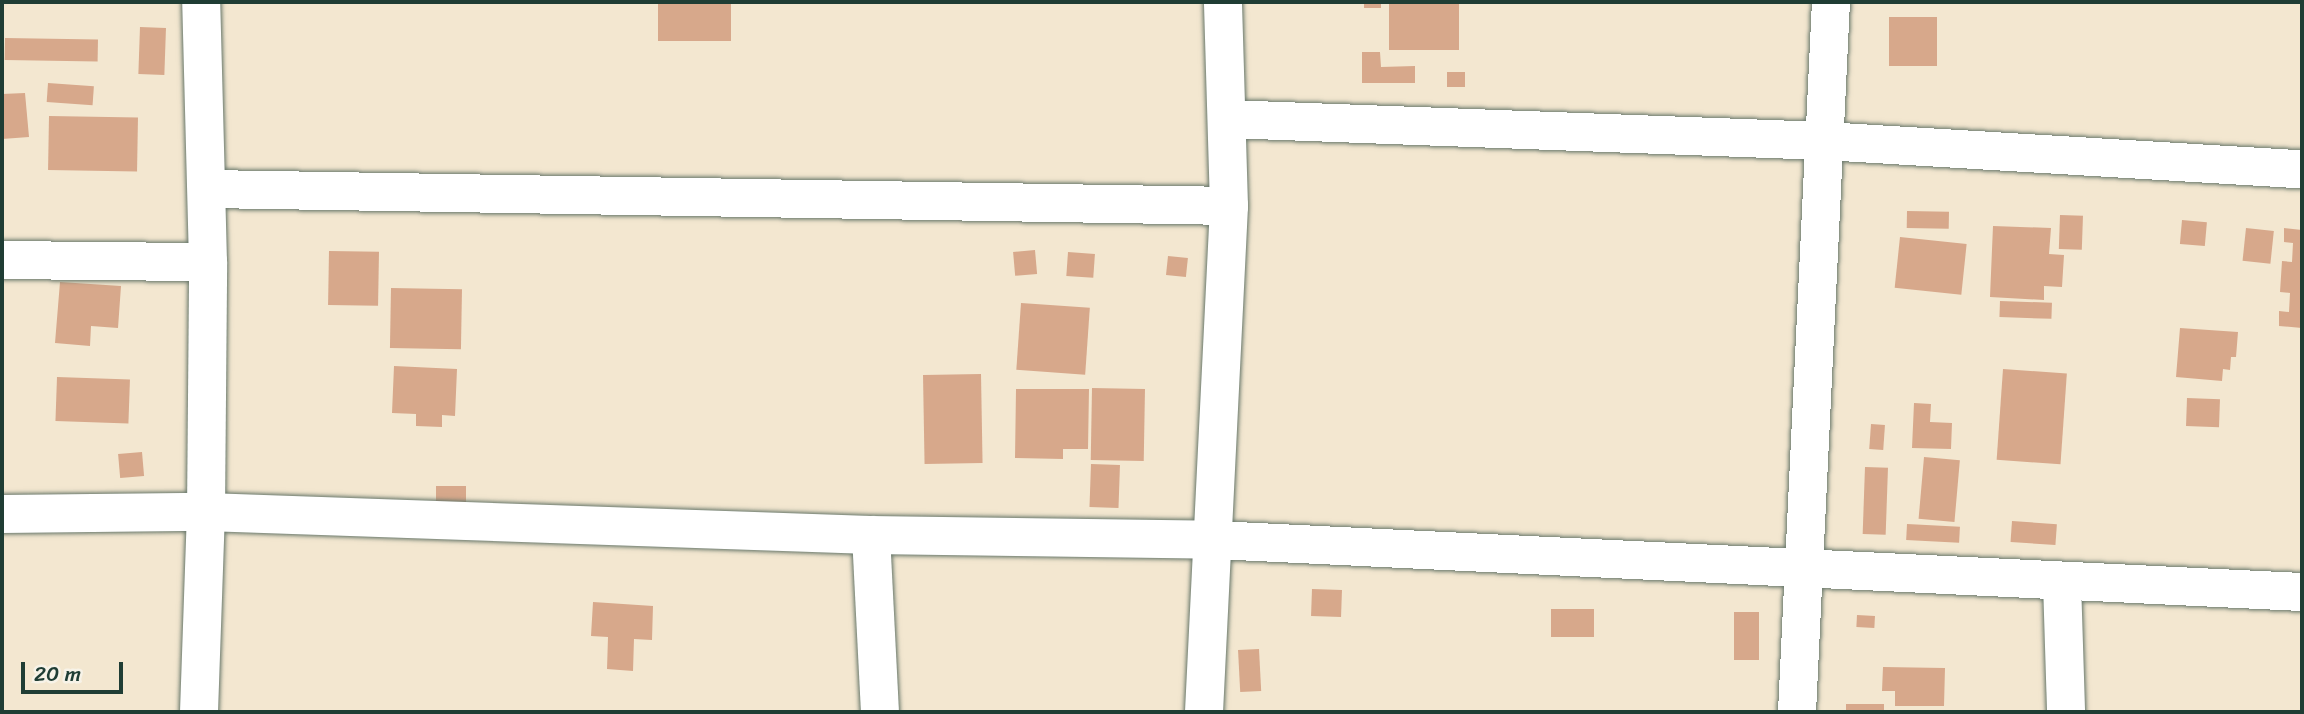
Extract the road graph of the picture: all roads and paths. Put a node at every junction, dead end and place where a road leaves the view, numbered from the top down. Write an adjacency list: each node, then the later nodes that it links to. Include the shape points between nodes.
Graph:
1 (201, 2): 7 (street)
2 (1223, 2): 4 (street)
3 (1831, 2): 5 (street)
4 (1227, 119): 5 (street); 8 (street)
5 (1824, 141): 6 (street); 15 (street)
6 (2302, 169)
7 (208, 189): 8 (street); 10 (street)
8 (1229, 206): 14 (street)
9 (2, 260): 10 (street)
10 (208, 262): 11 (street)
11 (206, 512): 12 (street); 13 (street); 18 (street)
12 (2, 514)
13 (871, 535): 14 (street); 19 (street)
14 (1215, 540): 15 (street); 20 (street)
15 (1801, 570): 16 (street); 21 (street)
16 (2062, 582): 17 (street); 22 (street)
17 (2302, 592)
18 (199, 712)
19 (880, 712)
20 (1204, 712)
21 (1797, 712)
22 (2066, 712)

